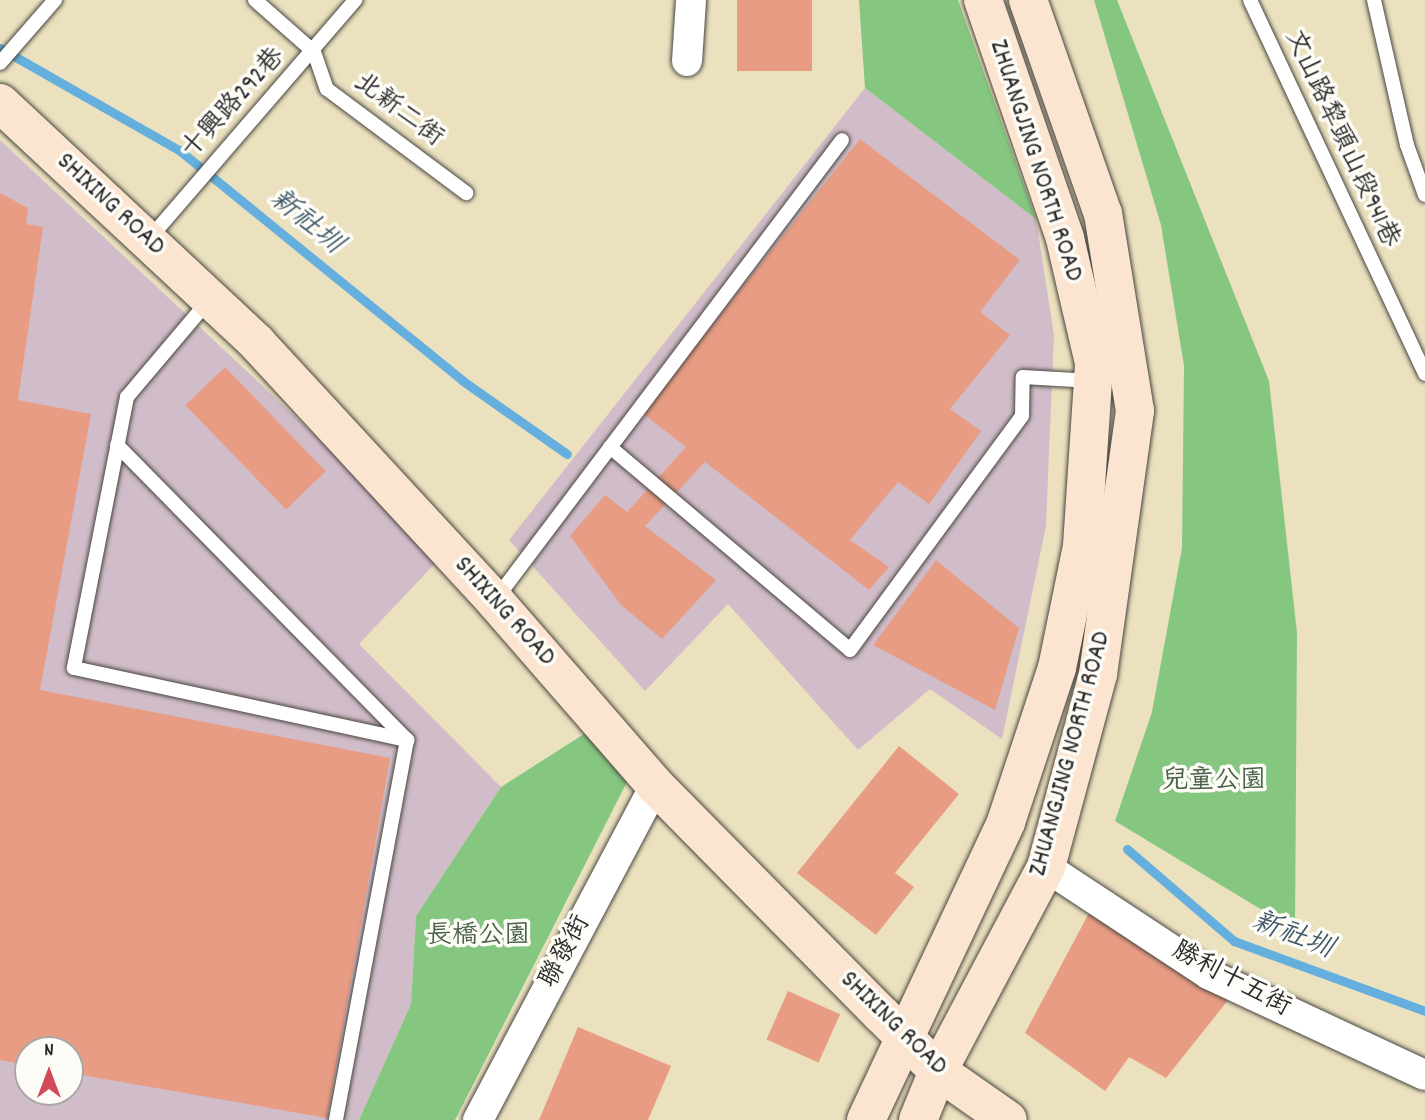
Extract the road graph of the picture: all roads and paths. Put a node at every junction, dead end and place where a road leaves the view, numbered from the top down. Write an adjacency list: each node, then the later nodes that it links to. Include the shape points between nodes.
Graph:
1 (55, 0): 11 (lane)
2 (255, 0): 9 (lane, 北新二街)
3 (355, 0): 9 (lane, 十興路292巷)
4 (691, 0): 10 (street)
5 (983, 0): 19 (street, ZHUANGJING NORTH ROAD, via 1065,238 1094,363)
6 (1027, 0): 25 (street, ZHUANGJING NORTH ROAD, via 1103,214 1135,411 1098,674)
7 (1250, 0): 18 (lane, 文山路犂頭山段941巷)
8 (1374, 0): 15 (lane, via 1407,145)
9 (314, 52): 14 (lane, 北新二街, via 327,89); 16 (lane, 十興路292巷)
10 (687, 61)
11 (0, 63)
12 (0, 103): 16 (street, SHIXING ROAD)
13 (842, 139): 21 (lane)
14 (466, 193)
15 (1425, 195)
16 (149, 240): 17 (street, SHIXING ROAD)
17 (210, 299): 20 (lane, via 127,397); 22 (street, SHIXING ROAD)
18 (1425, 374)
19 (1093, 381): 21 (lane, via 1023,377 1022,416 850,650); 26 (street, ZHUANGJING NORTH ROAD, via 1082,546 1057,668 1006,822)
20 (117, 445): 23 (lane); 23 (lane, via 74,668)
21 (610, 447): 22 (lane)
22 (495, 601): 24 (street, SHIXING ROAD)
23 (407, 740): 29 (lane)
24 (654, 785): 26 (street, SHIXING ROAD); 30 (street, 聯發街)
25 (1045, 867): 27 (street, ZHUANGJING NORTH ROAD); 28 (street, 勝利十五街, via 1208,974)
26 (902, 1036): 27 (street, SHIXING ROAD); 31 (street, ZHUANGJING NORTH ROAD)
27 (938, 1071): 32 (street, ZHUANGJING NORTH ROAD); 33 (street, SHIXING ROAD)
28 (1424, 1074)
29 (337, 1120)
30 (478, 1120)
31 (866, 1120)
32 (918, 1120)
33 (1007, 1120)

